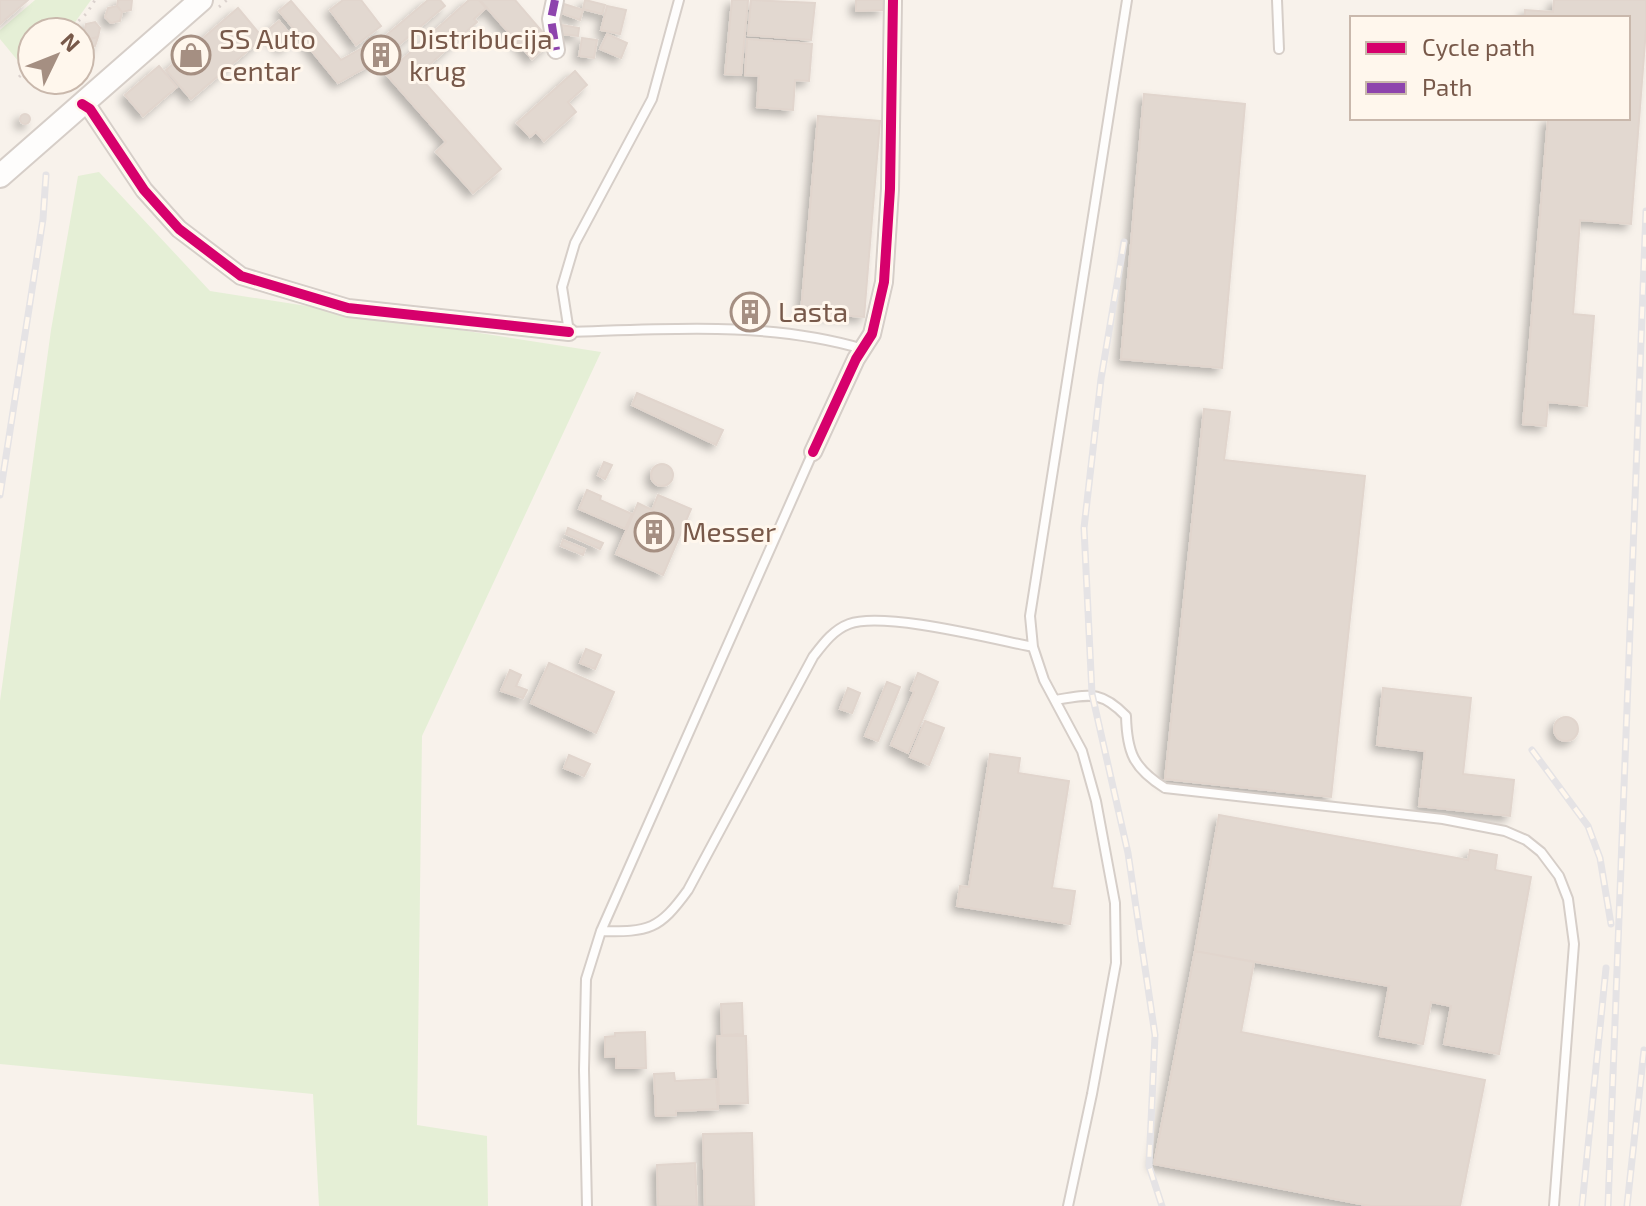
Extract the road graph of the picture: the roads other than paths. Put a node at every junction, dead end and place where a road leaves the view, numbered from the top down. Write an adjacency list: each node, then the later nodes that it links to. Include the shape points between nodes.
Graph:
1 (201, 0): 9 (street)
2 (555, 0): 8 (street, via 551,19)
3 (679, 0): 11 (lane, via 652,99 575,243 562,287)
4 (893, 0): 12 (street, via 884,282 872,334)
5 (1127, 0): 14 (lane, via 1030,616)
6 (1277, 0): 7 (lane)
7 (1279, 49)
8 (556, 50)
9 (82, 104): 10 (street); 11 (street, via 179,229 241,276 348,308)
10 (0, 176)
11 (569, 332): 12 (lane, via 776,332)
12 (863, 349): 13 (street)
13 (813, 452): 16 (lane)
14 (1033, 647): 15 (lane); 16 (lane, via 870,620 849,623 831,634 813,657 670,915 637,932)
15 (1055, 700): 18 (lane, via 1082,751 1115,903 1116,963); 19 (lane, via 1092,694 1110,700 1126,716 1126,739 1137,766 1165,788 1443,819 1505,831 1541,852 1568,899 1574,944)
16 (601, 931): 17 (lane, via 586,979)
17 (587, 1206)
18 (1068, 1206)
19 (1554, 1206)

